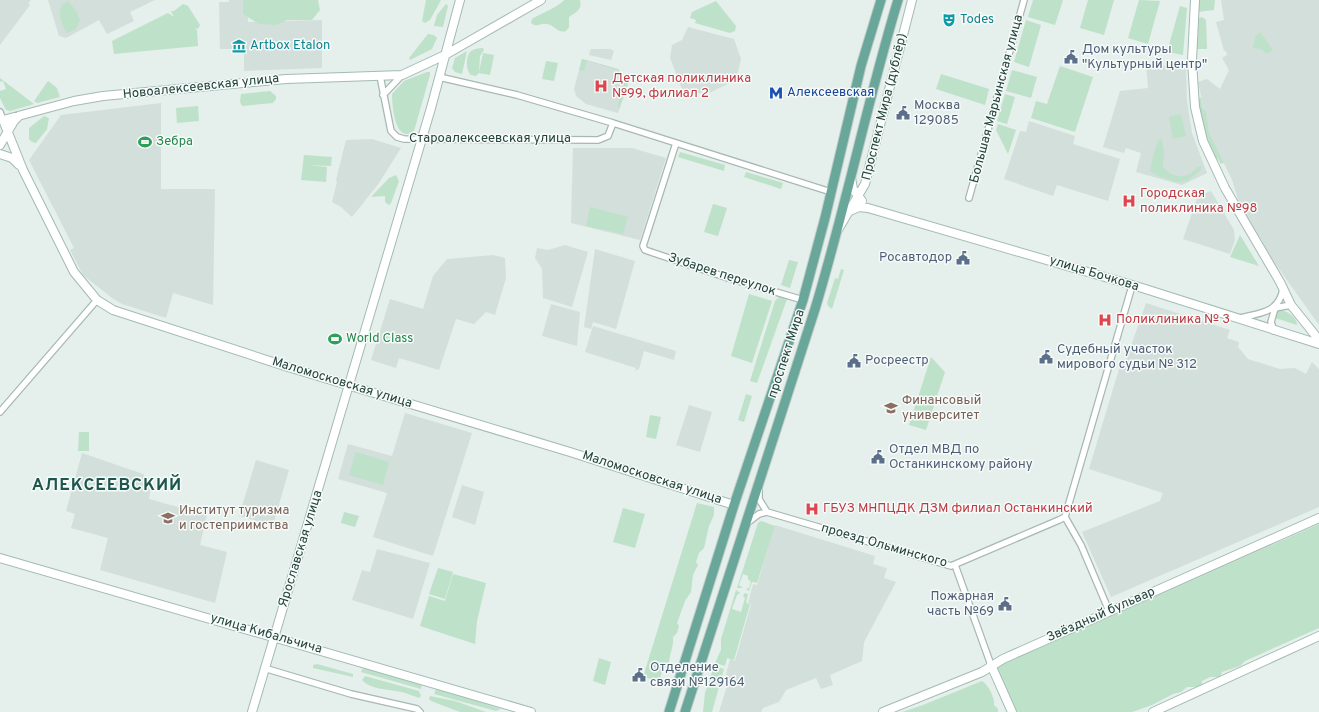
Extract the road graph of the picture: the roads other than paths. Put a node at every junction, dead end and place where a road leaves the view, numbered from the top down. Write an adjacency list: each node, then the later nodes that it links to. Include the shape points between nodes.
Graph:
1 (460, 0): 8 (street, Ярославская улица)
2 (541, 0): 8 (street, Новоалексеевская улица)
3 (881, 0): 22 (main road, проспект Мира, via 861,66)
4 (898, 0): 21 (main road, проспект Мира)
5 (912, 0): 23 (street, Проспект Мира (дублёр), via 879,134)
6 (1024, 0): 24 (street, Большая Марьинская улица)
7 (1195, 0): 29 (street, via 1195,107 1203,140 1225,188)
8 (446, 55): 9 (street, Новоалексеевская улица); 11 (street, Ярославская улица)
9 (402, 75): 10 (street, Новоалексеевская улица); 12 (street, Новоалексеевская улица)
10 (380, 76): 12 (street, Староалексеевская улица); 13 (street, Новоалексеевская улица, via 286,79 103,96)
11 (439, 77): 14 (street, via 517,95); 16 (street, Ярославская улица)
12 (384, 95): 16 (street, Староалексеевская улица, via 392,133 400,138)
13 (22, 114): 15 (street, Новоалексеевская улица); 15 (street, via 14,121)
14 (613, 123): 16 (street, Староалексеевская улица, via 608,136 598,140); 17 (street)
15 (3, 124): 18 (street); 20 (street, Маломосковская улица)
16 (422, 139): 38 (street, Ярославская улица)
17 (676, 143): 22 (street); 31 (street, Зубарев переулок, via 643,248 728,278)
18 (0, 145)
19 (0, 154): 20 (street, Маломосковская улица, via 12,158)
20 (23, 170): 30 (street, Маломосковская улица, via 74,272)
21 (850, 177): 23 (street, via 853,189); 27 (main road, проспект Мира)
22 (831, 192): 31 (main road, проспект Мира)
23 (859, 197): 25 (street); 26 (street, Проспект Мира (дублёр))
24 (969, 198)
25 (868, 208): 26 (street, улица Бочкова, via 859,207); 28 (street, улица Бочкова)
26 (850, 211): 27 (street, Проспект Мира (дублёр))
27 (837, 230): 40 (main road, проспект Мира, via 815,309)
28 (1132, 286): 34 (street, улица Бочкова); 43 (street)
29 (1283, 289): 32 (street); 33 (street, via 1281,299)
30 (97, 300): 38 (street, Маломосковская улица, via 133,318); 39 (street)
31 (802, 300): 41 (main road, проспект Мира)
32 (1291, 305): 33 (street); 36 (street)
33 (1275, 308): 34 (street); 35 (street, via 1271,322)
34 (1238, 318): 35 (street, улица Бочкова)
35 (1274, 331): 37 (street, улица Бочкова)
36 (1319, 340)
37 (1319, 344)
38 (349, 386): 41 (street, Маломосковская улица, via 570,452); 50 (street, Ярославская улица)
39 (0, 412)
40 (760, 477): 42 (street, via 759,500); 45 (main road, проспект Мира)
41 (734, 505): 53 (main road, проспект Мира)
42 (767, 512): 45 (street, via 754,517); 47 (street, проезд Ольминского, via 944,565)
43 (1065, 516): 47 (street, проезд Ольминского); 48 (street, via 1081,544)
44 (1319, 518): 48 (street, Звёздный бульвар)
45 (744, 526): 54 (main road, проспект Мира)
46 (0, 558): 50 (street, улица Кибальчича)
47 (955, 565): 51 (street)
48 (1109, 611): 51 (street, Звёздный бульвар)
49 (1319, 636): 64 (street)
50 (274, 637): 52 (street, Ярославская улица); 57 (street, улица Кибальчича)
51 (991, 665): 62 (street, Звёздный бульвар, via 982,672); 63 (street)
52 (264, 668): 55 (street, Ярославская улица); 56 (street, via 351,694 417,709)
53 (677, 687): 58 (street); 59 (main road, проспект Мира)
54 (693, 687): 60 (main road, проспект Мира); 61 (street)
55 (252, 712)
56 (420, 712)
57 (531, 712)
58 (664, 712)
59 (669, 712)
60 (685, 712)
61 (690, 712)
62 (883, 712)
63 (1012, 712)
64 (1153, 712)

